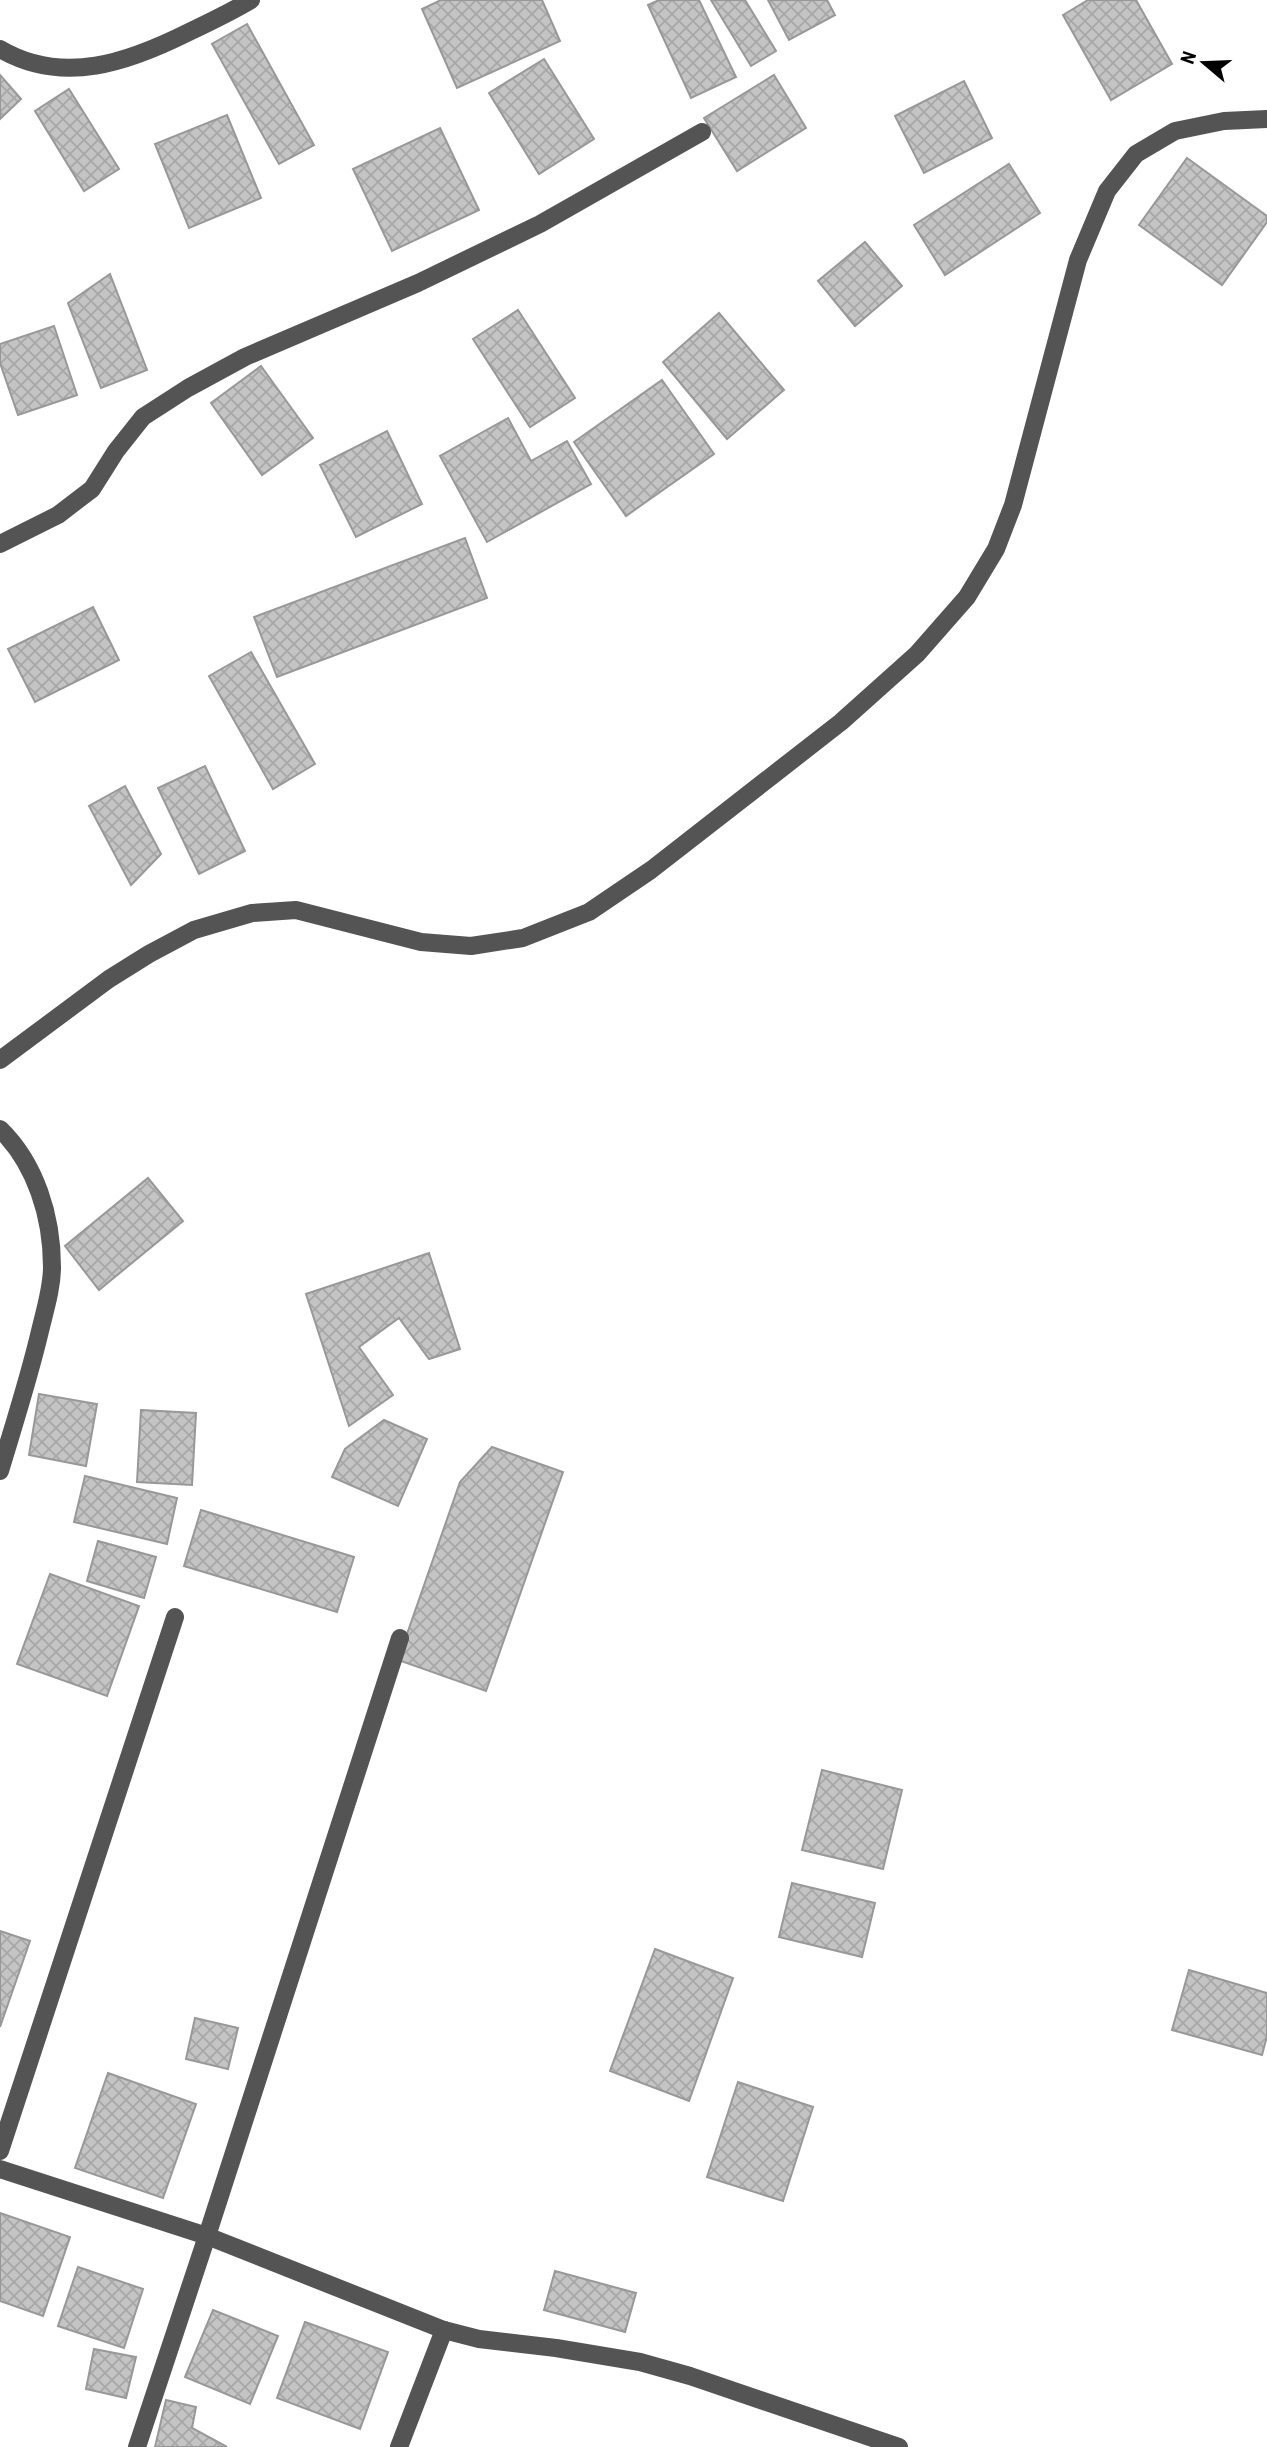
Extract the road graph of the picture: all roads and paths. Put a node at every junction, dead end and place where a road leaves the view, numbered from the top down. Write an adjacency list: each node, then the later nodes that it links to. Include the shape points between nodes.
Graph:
1 (251, 0): 2 (street, via 150,51 105,65 58,68 17,59)
2 (0, 50)
3 (1267, 119): 6 (street, via 1224,121 1175,131 1136,154 1107,191 1078,260 1013,505 996,549 967,597 916,654 841,722 651,870 589,912 523,938 471,946 421,942 296,910 252,913 194,930 149,954)
4 (702, 132): 5 (street, via 527,230 418,283 245,357 188,388 143,417 92,489 58,515)
5 (0, 544)
6 (0, 1060)
7 (0, 1129): 8 (street, via 32,1172 43,1202 52,1268 34,1358)
8 (0, 1471)
9 (175, 1617): 11 (street)
10 (400, 1637): 13 (street)
11 (0, 2151)
12 (0, 2169): 13 (street)
13 (208, 2236): 14 (street); 15 (street)
14 (444, 2330): 16 (street); 17 (street, via 640,2362)
15 (137, 2447)
16 (399, 2447)
17 (899, 2447)

